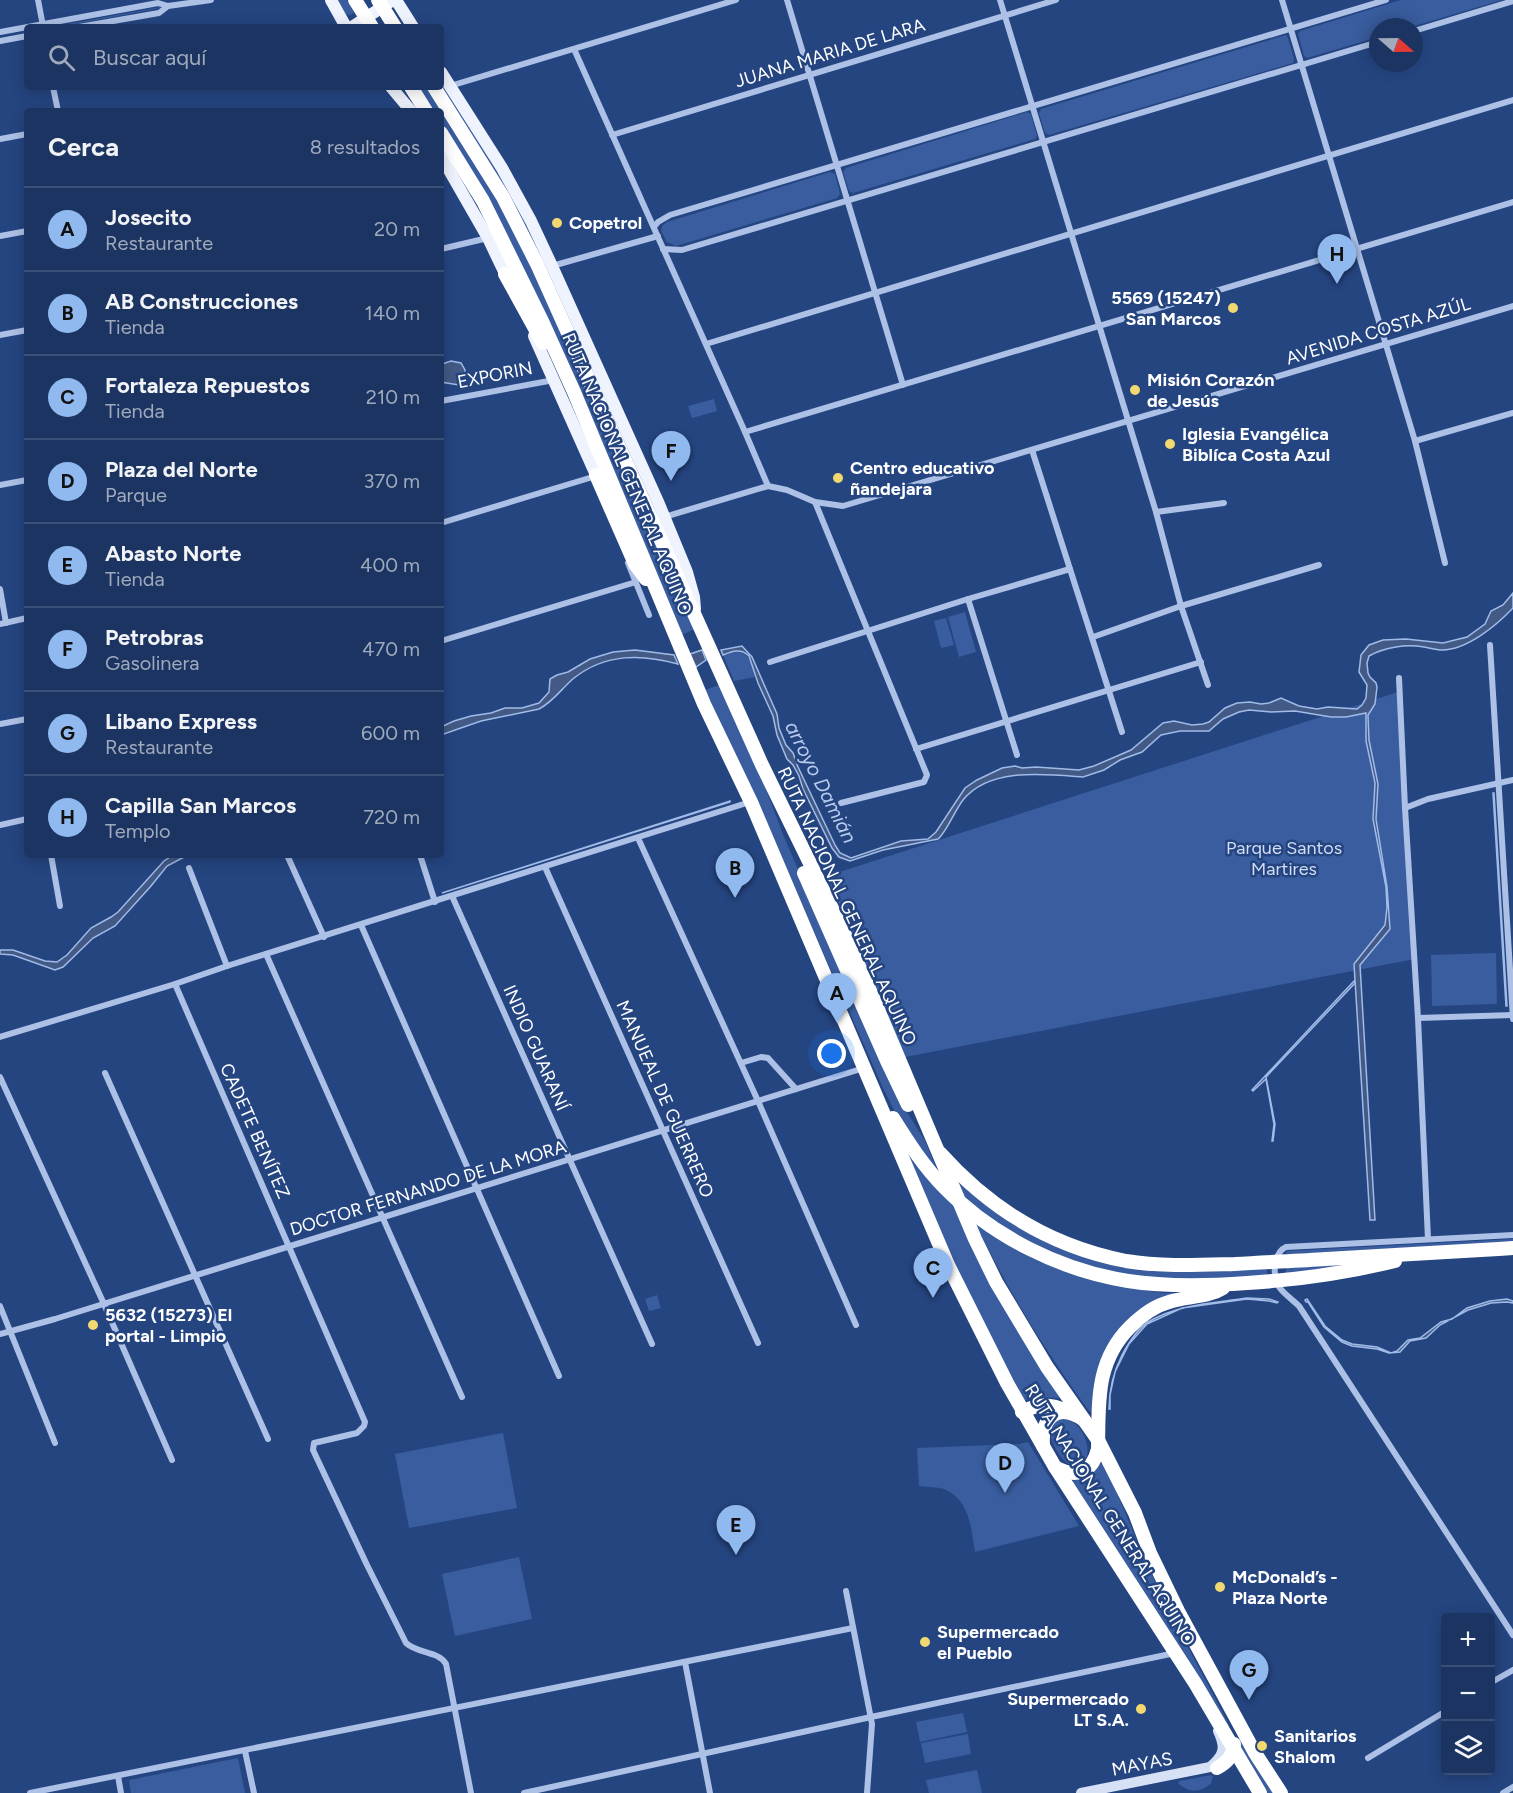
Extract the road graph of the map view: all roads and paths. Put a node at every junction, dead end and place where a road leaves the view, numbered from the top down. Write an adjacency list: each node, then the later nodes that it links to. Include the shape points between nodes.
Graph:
1 (38, 0): 17 (street)
2 (211, 0): 14 (street)
3 (330, 0): 20 (main road)
4 (355, 0): 22 (highway)
5 (378, 0): 23 (highway)
6 (394, 0): 21 (main road); 24 (main road)
7 (736, 0): 32 (street)
8 (787, 0): 34 (street)
9 (1000, 0): 16 (street)
10 (1056, 0): 16 (street, JUANA MARIA DE LARA)
11 (1282, 0): 27 (street)
12 (1386, 0): 27 (street)
13 (1513, 1): 26 (street)
14 (180, 2): 15 (street)
15 (168, 6): 18 (street, via 158,3); 19 (street, via 159,13)
16 (1005, 15): 34 (street, JUANA MARIA DE LARA); 42 (street)
17 (43, 24)
18 (48, 24)
19 (96, 24)
20 (344, 24)
21 (357, 24)
22 (370, 24)
23 (393, 24)
24 (411, 24)
25 (24, 28): 28 (street)
26 (1423, 28)
27 (1291, 29): 33 (street); 42 (street)
28 (0, 32)
29 (24, 37): 30 (street)
30 (0, 41)
31 (1369, 45): 33 (street)
32 (574, 49): 36 (street); 47 (street)
33 (1301, 64): 50 (street); 51 (street)
34 (810, 75): 47 (street, JUANA MARIA DE LARA); 53 (street)
35 (444, 77): 36 (main road)
36 (450, 86): 65 (main road, via 502,168)
37 (54, 90): 43 (street)
38 (394, 90): 44 (main road)
39 (413, 90): 45 (highway)
40 (436, 90): 93 (highway, RUTA NACIONAL GENERAL AQUINO, via 527,242)
41 (1513, 100): 51 (street)
42 (1032, 106): 50 (street); 53 (street)
43 (58, 108)
44 (409, 108)
45 (424, 108)
46 (24, 135): 49 (street)
47 (612, 135): 56 (street)
48 (444, 138): 76 (highway, RUTA NACIONAL GENERAL AQUINO, via 501,234)
49 (0, 139)
50 (1043, 142): 54 (street); 58 (street)
51 (1329, 155): 58 (street); 64 (street)
52 (444, 161): 61 (main road)
53 (837, 165): 54 (street); 56 (street, via 670,215)
54 (847, 201): 63 (street, via 682,250); 67 (street)
55 (1513, 202): 64 (street)
56 (654, 227): 60 (street)
57 (24, 232): 59 (street)
58 (1071, 232): 67 (street); 69 (street)
59 (0, 236)
60 (658, 236): 63 (street); 65 (street)
61 (488, 238): 62 (street); 66 (main road)
62 (444, 248)
63 (663, 249): 72 (street)
64 (1357, 249): 69 (street); 73 (street)
65 (552, 266): 77 (main road)
66 (506, 274): 74 (main road); 76 (highway, via 552,361)
67 (875, 292): 72 (street); 75 (street)
68 (1513, 306): 73 (street, AVENIDA COSTA AZÚL)
69 (1099, 326): 75 (street); 80 (street)
70 (24, 331): 71 (street)
71 (0, 335)
72 (706, 344): 81 (street)
73 (1386, 344): 80 (street, AVENIDA COSTA AZÚL); 82 (street)
74 (554, 380): 78 (street, EXPORIN); 84 (main road)
75 (903, 385): 81 (street)
76 (574, 392): 99 (highway, RUTA NACIONAL GENERAL AQUINO)
77 (610, 393): 91 (main road); 93 (main road)
78 (444, 400)
79 (1513, 413): 82 (street)
80 (1128, 421): 83 (street, AVENIDA COSTA AZÚL); 90 (street)
81 (745, 432): 87 (street)
82 (1415, 441): 94 (street)
83 (1032, 450): 88 (street, AVENIDA COSTA AZÚL, via 843,506); 96 (street)
84 (594, 476): 92 (street); 97 (street); 99 (highway, via 635,564)
85 (24, 480): 86 (street)
86 (0, 484)
87 (768, 486): 88 (street, AVENIDA COSTA AZÚL); 91 (street)
88 (815, 502): 106 (street)
89 (1224, 503): 90 (street)
90 (1156, 512): 101 (street)
91 (664, 516): 103 (main road, via 687,572)
92 (444, 522)
93 (660, 536): 103 (highway, RUTA NACIONAL GENERAL AQUINO)
94 (1445, 563)
95 (1318, 565): 101 (street)
96 (1070, 569): 100 (street); 107 (street)
97 (636, 582): 102 (street); 108 (street)
98 (0, 589): 105 (street)
99 (657, 592): 124 (highway, RUTA NACIONAL GENERAL AQUINO)
100 (968, 599): 106 (street); 116 (street)
101 (1181, 606): 107 (street); 111 (street)
102 (650, 615)
103 (695, 616): 121 (highway, RUTA NACIONAL GENERAL AQUINO)
104 (24, 619): 105 (street)
105 (3, 623)
106 (868, 631): 110 (street); 119 (street)
107 (1093, 638): 114 (street)
108 (444, 640)
109 (1490, 645): 123 (street)
110 (770, 662)
111 (1201, 662): 113 (street); 114 (street)
112 (1399, 678): 126 (street)
113 (1208, 685)
114 (1109, 690): 116 (street); 118 (street)
115 (24, 720): 117 (street)
116 (1008, 721): 119 (street); 120 (street)
117 (0, 724)
118 (1122, 732)
119 (916, 749): 125 (street, via 927,775 924,782)
120 (1017, 755)
121 (762, 765): 161 (highway, via 784,830 905,1100 923,1131 960,1175 1026,1224 1091,1252 1167,1265); 176 (highway, RUTA NACIONAL GENERAL AQUINO, via 844,933 996,1282)
122 (1513, 780): 123 (street)
123 (1498, 783): 126 (street); 143 (street)
124 (751, 802): 129 (street); 147 (highway, RUTA NACIONAL GENERAL AQUINO)
125 (841, 803)
126 (1405, 808): 144 (street)
127 (24, 820): 128 (street)
128 (0, 825)
129 (638, 838): 133 (street); 146 (street)
130 (52, 858): 137 (street)
131 (288, 858): 139 (street)
132 (421, 858): 136 (street)
133 (545, 867): 135 (street); 152 (street, MANUEAL DE GUERRERO)
134 (189, 868): 141 (street)
135 (452, 896): 136 (street); 153 (street, INDIO GUARANÍ)
136 (435, 902): 138 (street)
137 (60, 906)
138 (361, 925): 139 (street); 154 (street)
139 (324, 937): 140 (street)
140 (266, 954): 141 (street); 155 (street)
141 (227, 966): 142 (street)
142 (175, 984): 145 (street); 158 (street, CADETE BENÍTEZ)
143 (1513, 1016): 144 (street)
144 (1418, 1018): 157 (street)
145 (0, 1037)
146 (741, 1063): 150 (street, via 768,1058); 151 (street)
147 (866, 1071): 150 (street, DOCTOR FERNANDO DE LA MORA); 164 (highway, via 912,1148 942,1186 1015,1241 1061,1263 1102,1276 1161,1285); 174 (highway, RUTA NACIONAL GENERAL AQUINO, via 948,1265)
148 (105, 1072): 162 (street)
149 (0, 1077): 165 (street)
150 (796, 1089): 151 (street, DOCTOR FERNANDO DE LA MORA)
151 (758, 1101): 152 (street, DOCTOR FERNANDO DE LA MORA); 167 (street)
152 (663, 1130): 153 (street, DOCTOR FERNANDO DE LA MORA); 170 (street, MANUEAL DE GUERRERO)
153 (569, 1159): 154 (street, DOCTOR FERNANDO DE LA MORA); 171 (street, INDIO GUARANÍ)
154 (477, 1188): 155 (street, DOCTOR FERNANDO DE LA MORA); 172 (street)
155 (383, 1217): 158 (street, DOCTOR FERNANDO DE LA MORA); 173 (street)
156 (1513, 1235): 157 (street)
157 (1428, 1239): 161 (street, via 1286,1247 1277,1254)
158 (289, 1246): 162 (street, DOCTOR FERNANDO DE LA MORA); 191 (street, CADETE BENÍTEZ, via 365,1422 357,1432 314,1443 313,1450 406,1643 443,1659 446,1664)
159 (1513, 1248): 160 (highway)
160 (1419, 1254): 161 (highway); 163 (highway, via 1364,1268)
161 (1275, 1263): 163 (street)
162 (196, 1275): 165 (street, DOCTOR FERNANDO DE LA MORA); 177 (street)
163 (1276, 1281): 164 (highway); 185 (street, via 1299,1306)
164 (1230, 1284): 178 (highway, via 1215,1293 1154,1308 1122,1335 1109,1354 1101,1380)
165 (104, 1304): 168 (street, DOCTOR FERNANDO DE LA MORA); 181 (street)
166 (0, 1306): 168 (street)
167 (856, 1325)
168 (10, 1330): 169 (street, DOCTOR FERNANDO DE LA MORA); 179 (street)
169 (0, 1334)
170 (758, 1343)
171 (652, 1344)
172 (559, 1376)
173 (462, 1397)
174 (1022, 1412): 175 (highway, via 1041,1405); 180 (highway, RUTA NACIONAL GENERAL AQUINO)
175 (1071, 1413): 176 (highway); 180 (highway, via 1060,1412 1048,1419)
176 (1085, 1422): 178 (highway, RUTA NACIONAL GENERAL AQUINO)
177 (268, 1438)
178 (1098, 1440): 182 (highway, via 1096,1458 1082,1473 1063,1472); 190 (highway, RUTA NACIONAL GENERAL AQUINO, via 1174,1604)
179 (55, 1443)
180 (1043, 1448): 182 (highway, RUTA NACIONAL GENERAL AQUINO)
181 (172, 1460)
182 (1055, 1467): 186 (highway, RUTA NACIONAL GENERAL AQUINO)
183 (846, 1591): 184 (street)
184 (853, 1628): 187 (street); 193 (street)
185 (1513, 1635)
186 (1176, 1653): 193 (street); 194 (highway, RUTA NACIONAL GENERAL AQUINO)
187 (685, 1662): 191 (street); 197 (street)
188 (1513, 1670): 189 (street)
189 (1495, 1681)
190 (1226, 1698): 195 (highway); 212 (highway, RUTA NACIONAL GENERAL AQUINO)
191 (454, 1708): 196 (street); 205 (street)
192 (1441, 1714): 198 (street)
193 (871, 1717): 197 (street); 208 (street)
194 (1215, 1717): 195 (highway, RUTA NACIONAL GENERAL AQUINO); 199 (street, via 1223,1745)
195 (1234, 1749): 199 (highway, via 1228,1760); 211 (highway, RUTA NACIONAL GENERAL AQUINO)
196 (245, 1751): 200 (street); 204 (street)
197 (703, 1754): 206 (street); 207 (street)
198 (1368, 1758)
199 (1214, 1767): 209 (street, MAYAS); 210 (highway, via 1237,1773)
200 (118, 1776): 202 (street); 203 (street)
201 (1513, 1787): 213 (street)
202 (30, 1793)
203 (121, 1793)
204 (254, 1793)
205 (471, 1793)
206 (524, 1793)
207 (710, 1793)
208 (867, 1793)
209 (1081, 1793)
210 (1253, 1793)
211 (1260, 1793)
212 (1281, 1793)
213 (1503, 1793)

